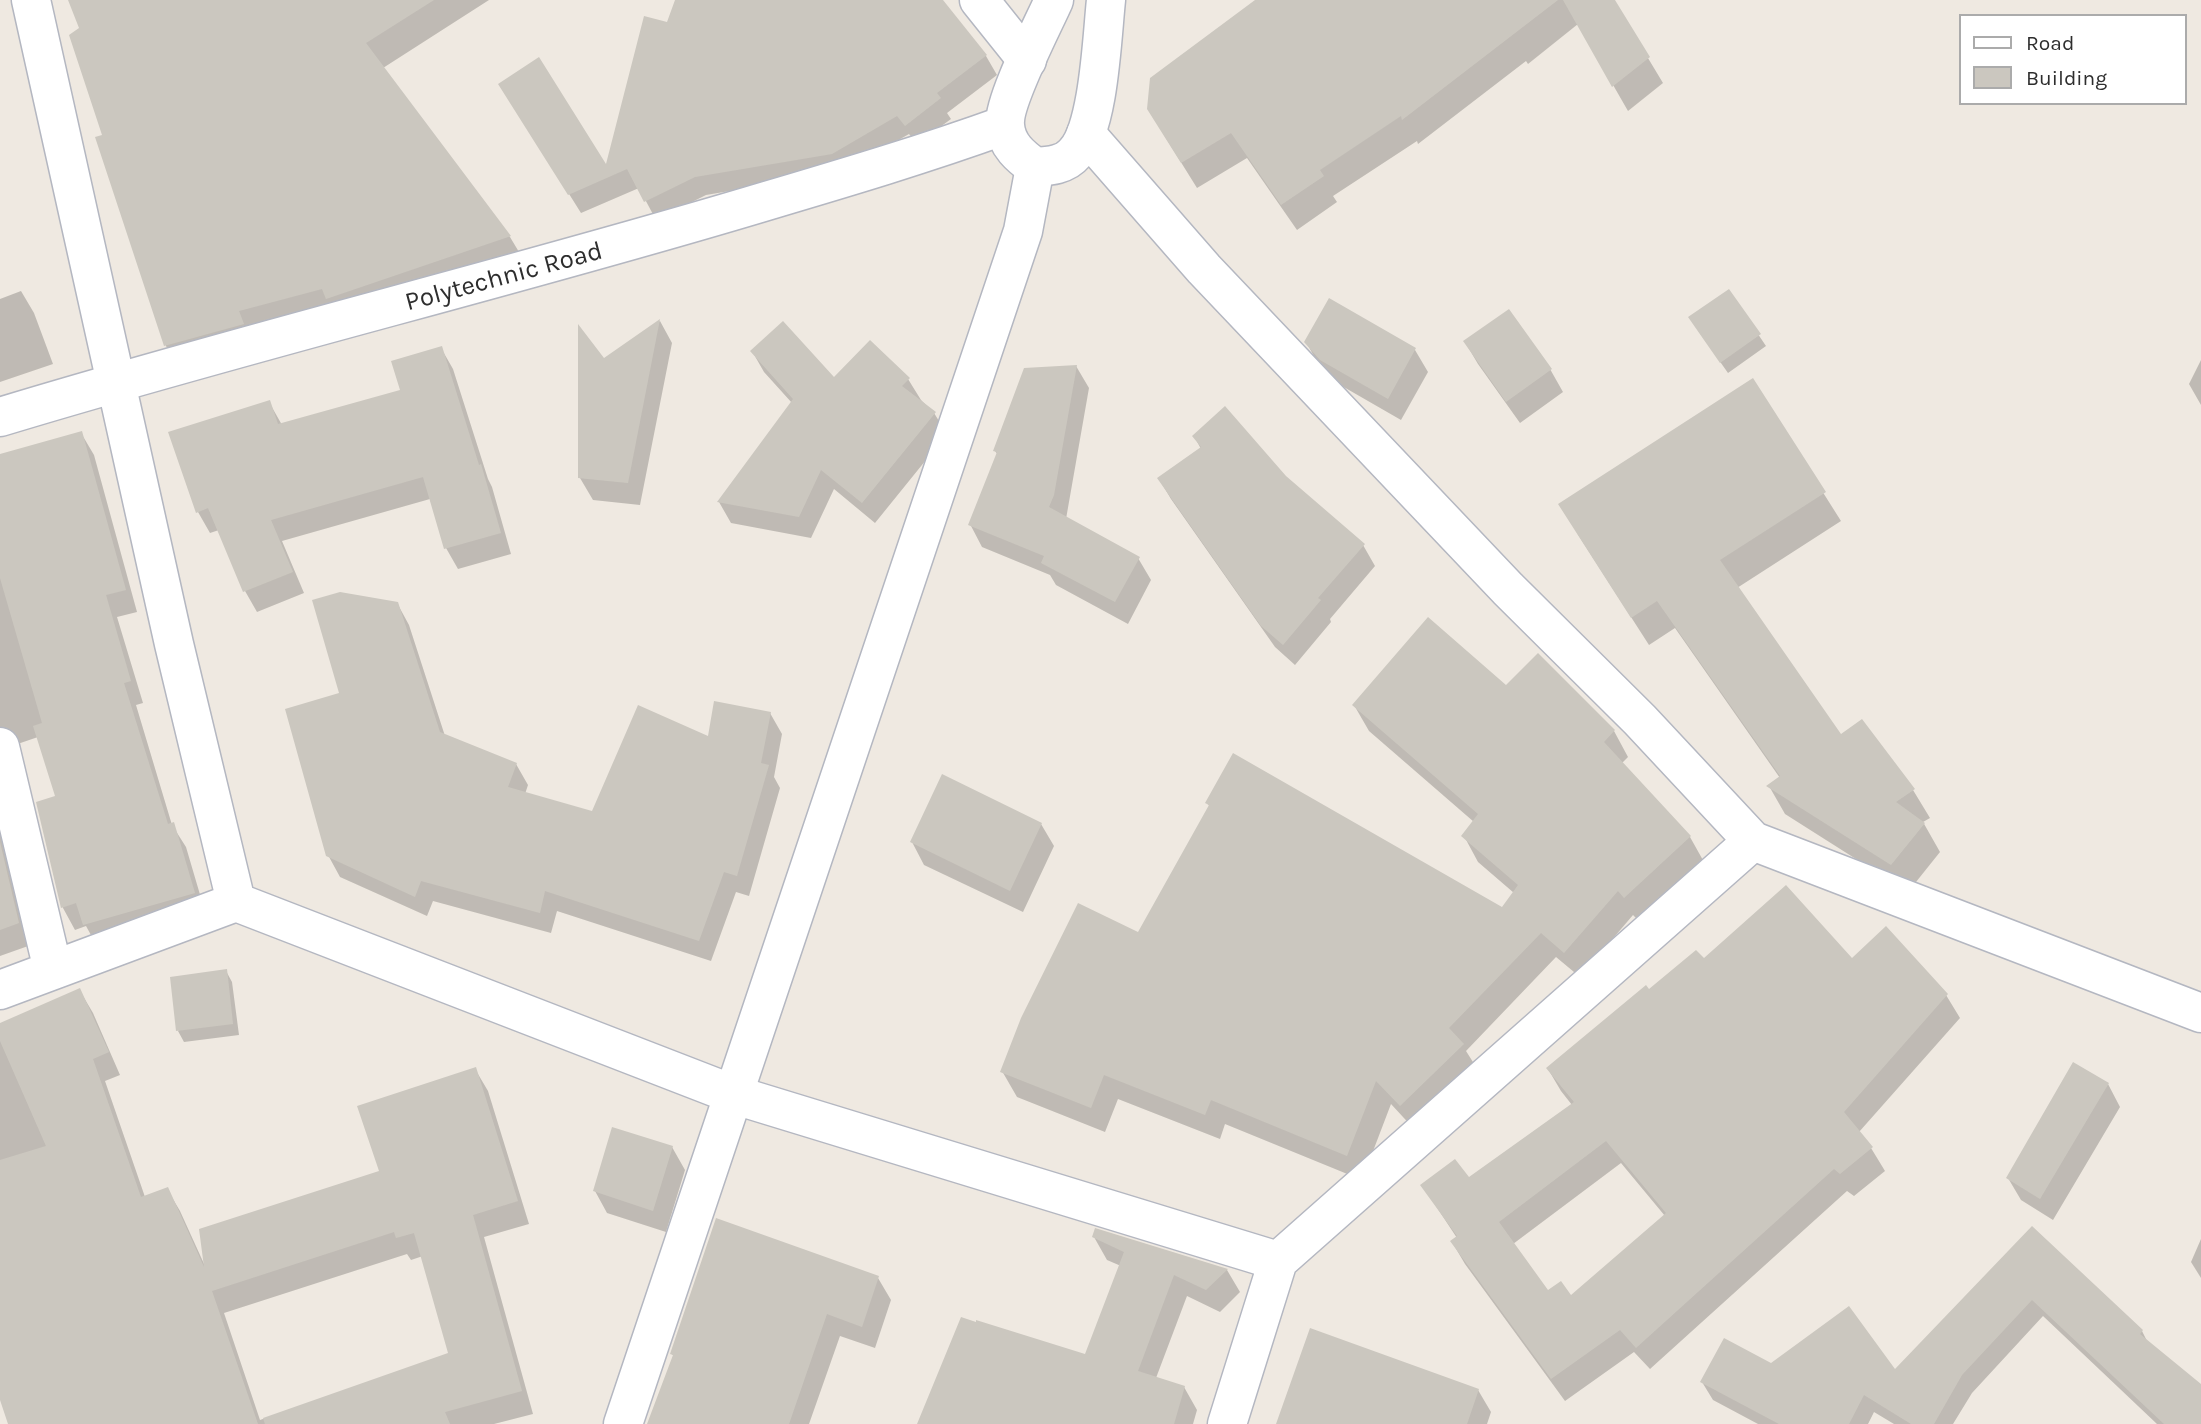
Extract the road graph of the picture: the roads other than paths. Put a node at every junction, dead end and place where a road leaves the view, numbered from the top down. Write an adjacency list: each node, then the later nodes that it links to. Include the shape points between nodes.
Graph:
1 (31, 0): 9 (street)
2 (979, 0): 5 (street)
3 (1055, 0): 5 (street)
4 (1106, 0): 7 (street)
5 (1027, 60): 6 (street)
6 (1004, 125): 8 (street, via 1015,152); 9 (street, Polytechnic Road, via 927,153 602,250)
7 (1086, 134): 8 (street, via 1075,154 1058,165); 12 (street, via 1223,289)
8 (1035, 167): 17 (street, via 1023,231)
9 (116, 382): 10 (street, Polytechnic Road); 13 (street)
10 (0, 417)
11 (0, 747): 14 (street)
12 (1753, 841): 16 (street); 18 (street)
13 (236, 902): 14 (street); 17 (street)
14 (53, 970): 15 (street)
15 (0, 990)
16 (2201, 1013)
17 (735, 1095): 18 (street); 19 (street)
18 (1278, 1261): 20 (street)
19 (619, 1423)
20 (1227, 1424)

